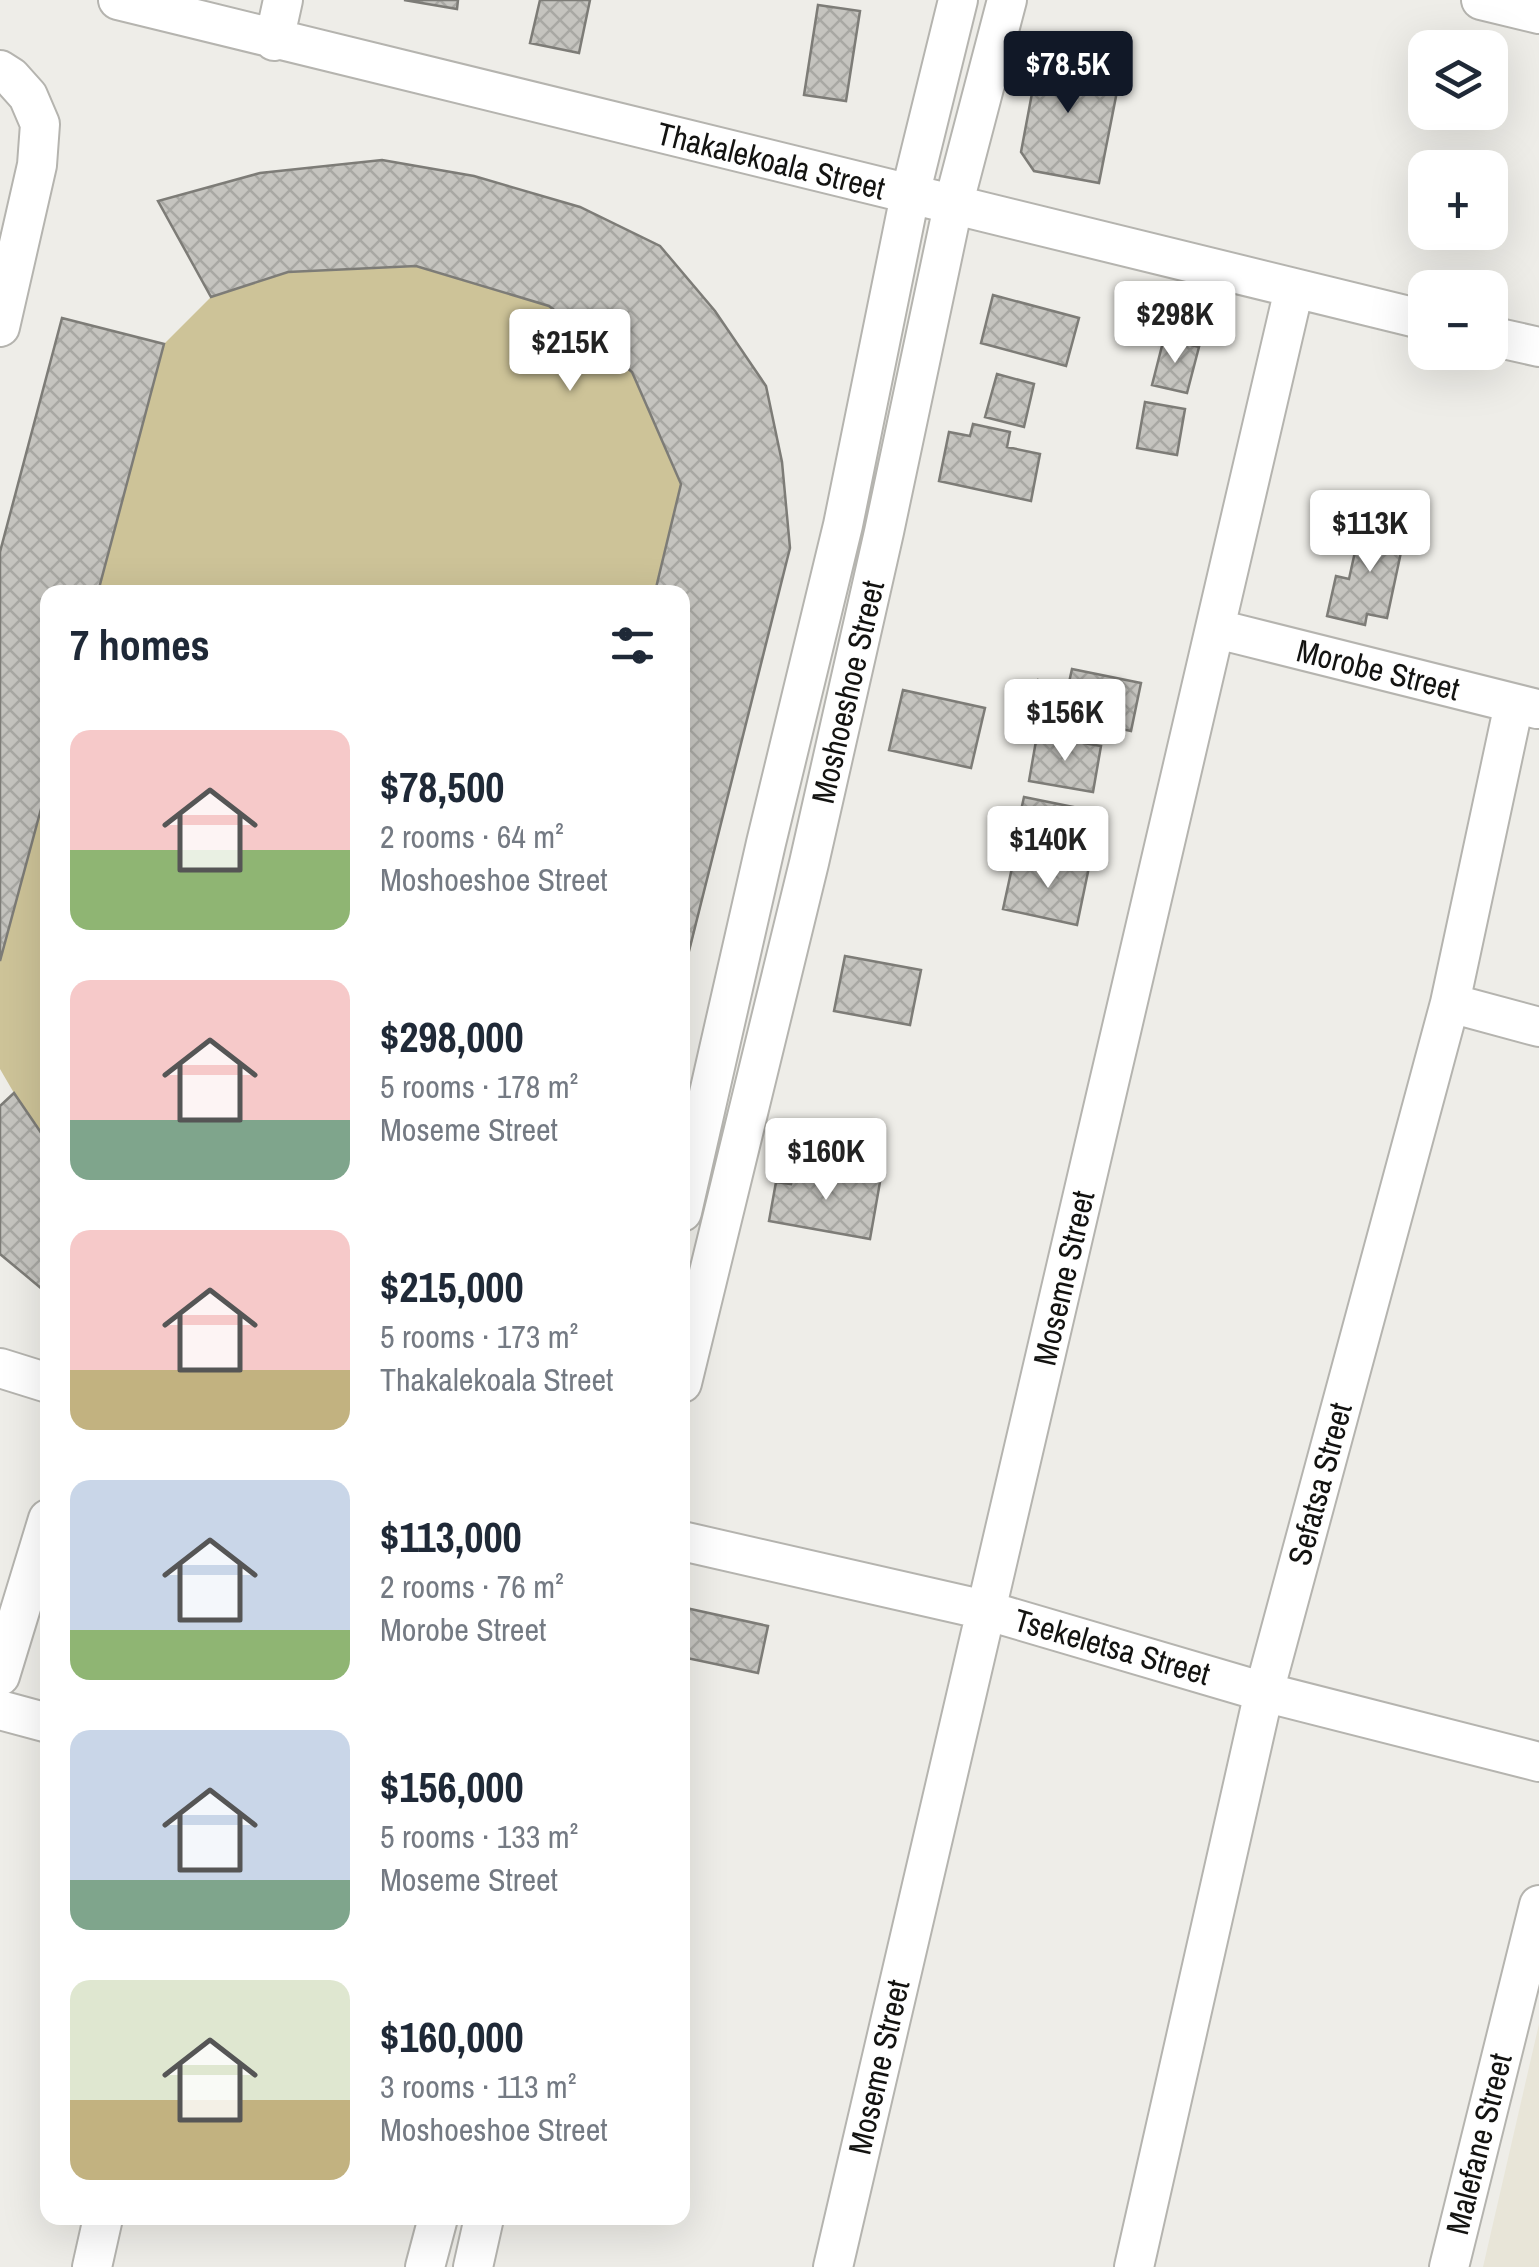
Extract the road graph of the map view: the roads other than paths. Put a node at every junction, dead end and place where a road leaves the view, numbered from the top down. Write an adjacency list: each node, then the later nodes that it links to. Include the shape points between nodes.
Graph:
1 (118, 0): 7 (street, Thakalekoala Street)
2 (283, 0): 7 (street)
3 (958, 0): 9 (street, Moshoeshoe Street)
4 (1007, 0): 10 (street, Moshoeshoe Street)
5 (1481, 0): 6 (street)
6 (1539, 14)
7 (274, 41): 9 (street, Thakalekoala Street)
8 (0, 70): 13 (street, via 28,96 40,124 37,165)
9 (910, 195): 10 (street, Thakalekoala Street); 20 (street, Moshoeshoe Street, via 844,525)
10 (953, 206): 11 (street, Thakalekoala Street); 21 (street, Moshoeshoe Street, via 814,843)
11 (1294, 289): 12 (street, Thakalekoala Street); 16 (street, Moseme Street)
12 (1408, 316)
13 (0, 326)
14 (1508, 340): 15 (street)
15 (1539, 348)
16 (1217, 630): 17 (street, Morobe Street); 26 (street, Moseme Street)
17 (1527, 707): 18 (street, Sefatsa Street)
18 (1450, 1003): 19 (street); 28 (street, Sefatsa Street)
19 (1539, 1027)
20 (690, 1177)
21 (690, 1350)
22 (0, 1368): 23 (street)
23 (40, 1380)
24 (690, 1543): 26 (street, Tsekeletsa Street)
25 (40, 1545): 27 (street)
26 (986, 1610): 28 (street, Tsekeletsa Street); 39 (street, Moseme Street)
27 (0, 1676)
28 (1264, 1692): 31 (street, Tsekeletsa Street); 40 (street, Sefatsa Street)
29 (0, 1710): 30 (street)
30 (40, 1722)
31 (1539, 1762)
32 (1539, 1904): 41 (street, Malefane Street)
33 (101, 2225): 36 (street)
34 (436, 2225): 37 (street)
35 (482, 2225): 38 (street)
36 (92, 2267)
37 (426, 2267)
38 (473, 2267)
39 (833, 2267)
40 (1134, 2267)
41 (1449, 2267)

